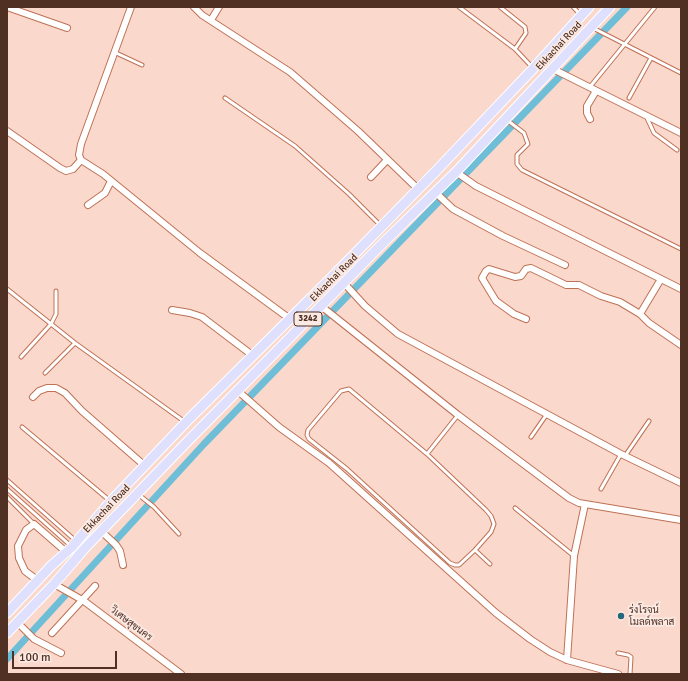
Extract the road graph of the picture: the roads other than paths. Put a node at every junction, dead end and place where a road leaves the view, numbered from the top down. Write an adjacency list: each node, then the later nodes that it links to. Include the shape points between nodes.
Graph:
1 (7, 7): 14 (street)
2 (131, 7): 17 (street)
3 (194, 7): 12 (street)
4 (219, 7): 12 (street)
5 (459, 7): 16 (lane)
6 (500, 7): 16 (lane, via 525,27 526,34)
7 (573, 7): 11 (lane)
8 (589, 7): 11 (main road, Ekkachai Road / 3242)
9 (610, 7): 13 (main road, Ekkachai Road / 3242)
10 (655, 7): 15 (lane)
11 (581, 15): 20 (main road, Ekkachai Road / 3242)
12 (211, 20): 34 (street, via 290,72)
13 (592, 27): 15 (lane); 21 (main road, Ekkachai Road / 3242)
14 (67, 28)
15 (623, 45): 18 (lane); 23 (lane)
16 (515, 50): 20 (lane)
17 (114, 52): 19 (lane); 33 (street, via 81,144)
18 (651, 58): 22 (lane); 26 (lane)
19 (142, 65)
20 (534, 68): 38 (main road, Ekkachai Road / 3242)
21 (556, 71): 23 (street); 29 (main road, Ekkachai Road / 3242)
22 (681, 73)
23 (589, 88): 24 (street)
24 (596, 91): 27 (street); 28 (street, via 587,106)
25 (226, 98): 41 (lane, via 295,146)
26 (629, 98)
27 (646, 116): 31 (street); 32 (lane, via 654,133)
28 (590, 119)
29 (507, 120): 35 (main road, Ekkachai Road / 3242); 42 (lane, via 524,133 528,144 517,155 516,161 522,170)
30 (7, 131): 33 (street, via 66,171 73,169)
31 (681, 134)
32 (677, 150)
33 (81, 160): 37 (street)
34 (388, 160): 36 (street); 38 (street)
35 (456, 172): 39 (main road, Ekkachai Road / 3242); 44 (street, via 476,186)
36 (371, 177)
37 (111, 181): 40 (street, via 105,193); 52 (street, via 200,253)
38 (418, 189): 41 (main road, Ekkachai Road / 3242)
39 (439, 196): 43 (street, via 448,204 503,236); 45 (main road, Ekkachai Road / 3242)
40 (88, 205)
41 (382, 227): 52 (main road, Ekkachai Road / 3242)
42 (681, 249)
43 (565, 266)
44 (661, 279): 47 (street); 51 (street)
45 (344, 283): 49 (main road, Ekkachai Road / 3242); 62 (street, via 398,334)
46 (7, 289): 54 (lane)
47 (681, 289)
48 (56, 291): 54 (lane, via 56,314)
49 (325, 309): 60 (main road, Ekkachai Road / 3242); 63 (street)
50 (172, 310): 57 (street, via 202,317)
51 (640, 314): 53 (street, via 620,302 579,285 566,285 531,268 526,269 521,276 515,277 489,269 486,271 482,278 496,301); 56 (street, via 648,323)
52 (290, 319): 57 (main road, Ekkachai Road / 3242)
53 (526, 319)
54 (51, 324): 55 (lane); 58 (lane)
55 (75, 343): 59 (lane); 65 (lane)
56 (681, 345)
57 (252, 355): 65 (main road, Ekkachai Road / 3242)
58 (21, 357)
59 (45, 373)
60 (240, 393): 75 (main road, Ekkachai Road / 3242); 99 (street, via 279,427 329,463 496,613 542,647)
61 (33, 397): 70 (street, via 39,391 56,388)
62 (548, 414): 67 (lane); 69 (street)
63 (458, 415): 68 (lane); 78 (street, via 569,498)
64 (649, 421): 69 (lane)
65 (186, 423): 70 (main road, Ekkachai Road / 3242)
66 (22, 427): 77 (lane)
67 (530, 437)
68 (427, 454): 85 (lane, via 491,516 494,522 493,528); 85 (lane, via 349,389 341,391 308,430 307,435 452,565 458,565)
69 (623, 455): 72 (street); 74 (lane)
70 (145, 466): 77 (main road, Ekkachai Road / 3242)
71 (7, 480): 84 (lane)
72 (681, 483)
73 (7, 489): 84 (lane)
74 (601, 489)
75 (137, 493): 82 (main road, Ekkachai Road / 3242); 83 (lane)
76 (7, 497): 81 (lane)
77 (110, 501): 84 (main road, Ekkachai Road / 3242)
78 (585, 504): 80 (street); 86 (street)
79 (514, 508): 86 (lane)
80 (681, 520)
81 (34, 524): 84 (street); 89 (street, via 26,530 18,546 21,566)
82 (101, 531): 88 (street, via 116,545); 90 (main road, Ekkachai Road / 3242)
83 (179, 534)
84 (71, 546): 89 (main road, Ekkachai Road / 3242)
85 (475, 550): 87 (lane)
86 (574, 556): 99 (street)
87 (490, 564)
88 (123, 565)
89 (37, 580): 93 (main road, Ekkachai Road / 3242)
90 (58, 586): 92 (street, วิเศษสุขนคร); 94 (main road, Ekkachai Road / 3242)
91 (95, 586): 92 (street)
92 (84, 601): 96 (street); 100 (street, วิเศษสุขนคร)
93 (9, 607)
94 (17, 622): 95 (main road, Ekkachai Road / 3242); 97 (street, via 38,642)
95 (7, 633)
96 (52, 633)
97 (61, 653)
98 (618, 653): 102 (lane, via 631,657)
99 (566, 660): 101 (street)
100 (181, 674)
101 (618, 674)
102 (630, 674)

